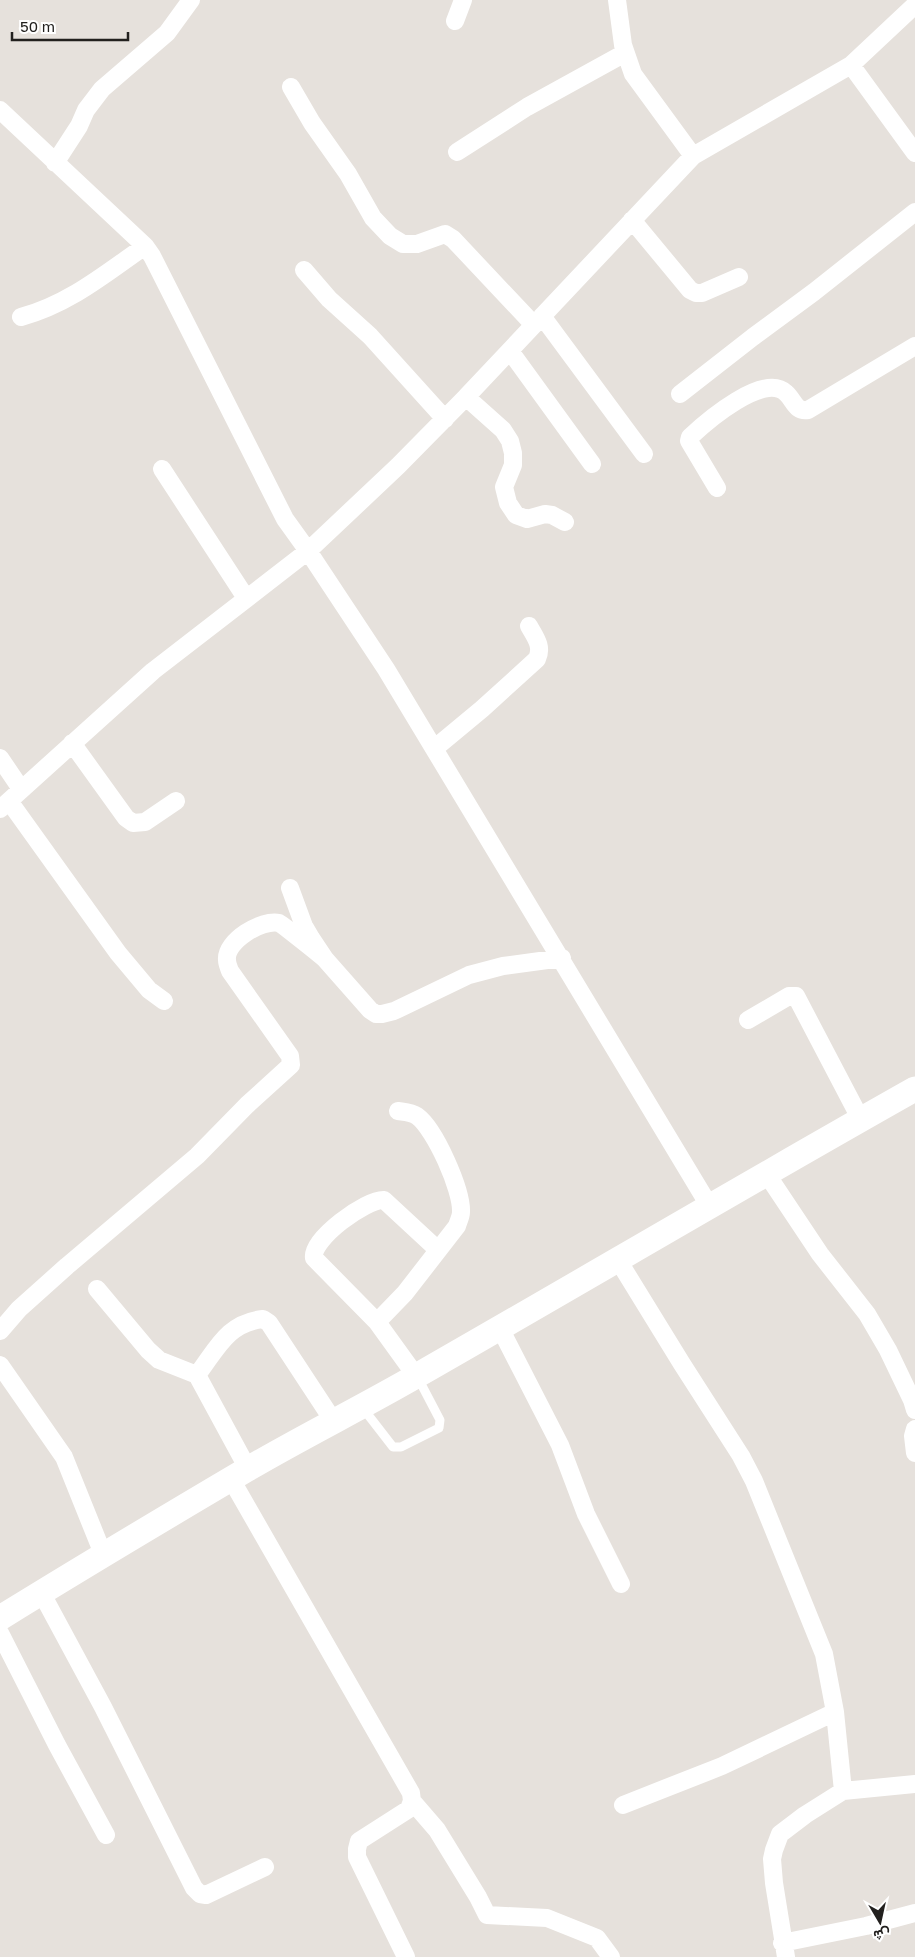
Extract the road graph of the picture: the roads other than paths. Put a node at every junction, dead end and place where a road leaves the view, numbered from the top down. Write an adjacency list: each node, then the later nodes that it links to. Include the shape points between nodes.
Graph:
1 (191, 0): 13 (street, via 167,33 102,89)
2 (463, 0): 5 (street)
3 (617, 0): 6 (street)
4 (915, 5): 7 (street)
5 (455, 20)
6 (625, 53): 10 (street); 12 (street, via 633,74)
7 (850, 65): 11 (street); 12 (street)
8 (291, 87): 20 (street, via 373,218 390,236 403,244 417,244 445,234)
9 (0, 110): 13 (street)
10 (457, 152)
11 (915, 153)
12 (692, 156): 15 (street)
13 (55, 163): 16 (street)
14 (915, 212): 23 (street)
15 (632, 220): 18 (street, via 690,290 702,293); 20 (street)
16 (145, 246): 19 (street, via 63,302); 31 (street, via 285,519)
17 (304, 270): 25 (street)
18 (739, 277)
19 (22, 317)
20 (538, 321): 22 (street); 26 (street)
21 (915, 346): 29 (street, via 808,410 797,408 778,387 768,387 715,415 689,441)
22 (510, 351): 24 (street); 27 (street)
23 (680, 394)
24 (466, 397): 25 (street); 30 (street, via 503,430 510,441 513,465 504,487 516,516 527,519 545,514)
25 (445, 418): 31 (street)
26 (644, 454)
27 (592, 464)
28 (162, 469): 32 (street)
29 (717, 488)
30 (565, 522)
31 (308, 551): 32 (street); 35 (street)
32 (246, 598): 34 (street, via 153,671)
33 (529, 626): 35 (street, via 539,644 536,659)
34 (72, 743): 37 (street); 38 (street, via 126,818 133,823 145,822)
35 (435, 748): 40 (street)
36 (0, 758): 37 (street)
37 (10, 800): 42 (street, via 118,953 142,982)
38 (176, 801)
39 (290, 888): 41 (street, via 304,926)
40 (562, 958): 41 (street, via 502,966 469,975 382,1014 370,1010); 48 (street)
41 (325, 959): 54 (street, via 280,923 265,923 245,933 230,948 226,959 230,971 290,1056 291,1065 246,1105 197,1156 67,1266)
42 (164, 1001)
43 (748, 1020): 46 (street, via 788,996 796,996)
44 (915, 1089): 46 (main road)
45 (398, 1111): 49 (street, via 410,1112 425,1124 452,1172 461,1203 456,1226)
46 (861, 1120): 47 (main road)
47 (766, 1173): 48 (main road); 59 (street, via 820,1254 867,1314 888,1350)
48 (710, 1207): 50 (main road)
49 (438, 1250): 52 (street, via 405,1293); 52 (street, via 384,1200 375,1200 334,1226 315,1249 314,1258)
50 (618, 1260): 53 (main road); 69 (street, via 754,1481 824,1654)
51 (97, 1289): 56 (street, via 159,1360)
52 (377, 1322): 57 (street)
53 (500, 1328): 57 (main road); 65 (street, via 560,1445 586,1514)
54 (0, 1331)
55 (0, 1364): 64 (street, via 64,1457)
56 (197, 1375): 60 (street, via 234,1328 263,1319 269,1323); 63 (street)
57 (416, 1376): 58 (main road); 58 (lane, via 440,1420 438,1428 401,1447 393,1447)
58 (362, 1407): 60 (main road)
59 (915, 1410)
60 (334, 1422): 63 (main road)
61 (915, 1428): 62 (street)
62 (915, 1453)
63 (240, 1474): 64 (main road); 72 (street, via 407,1784)
64 (103, 1554): 66 (main road)
65 (621, 1584)
66 (41, 1592): 67 (main road); 75 (street, via 194,1888 206,1895)
67 (0, 1618)
68 (0, 1633): 74 (street)
69 (835, 1712): 71 (street); 73 (street, via 722,1766)
70 (915, 1784): 71 (street)
71 (843, 1791): 77 (street, via 780,1834 774,1850 774,1883)
72 (412, 1801): 78 (street, via 408,1809 359,1841 357,1849 357,1857); 79 (street, via 437,1830 487,1915 547,1918 597,1938)
73 (623, 1805)
74 (106, 1835)
75 (265, 1867)
76 (915, 1913): 77 (street)
77 (784, 1950)
78 (406, 1957)
79 (611, 1957)

